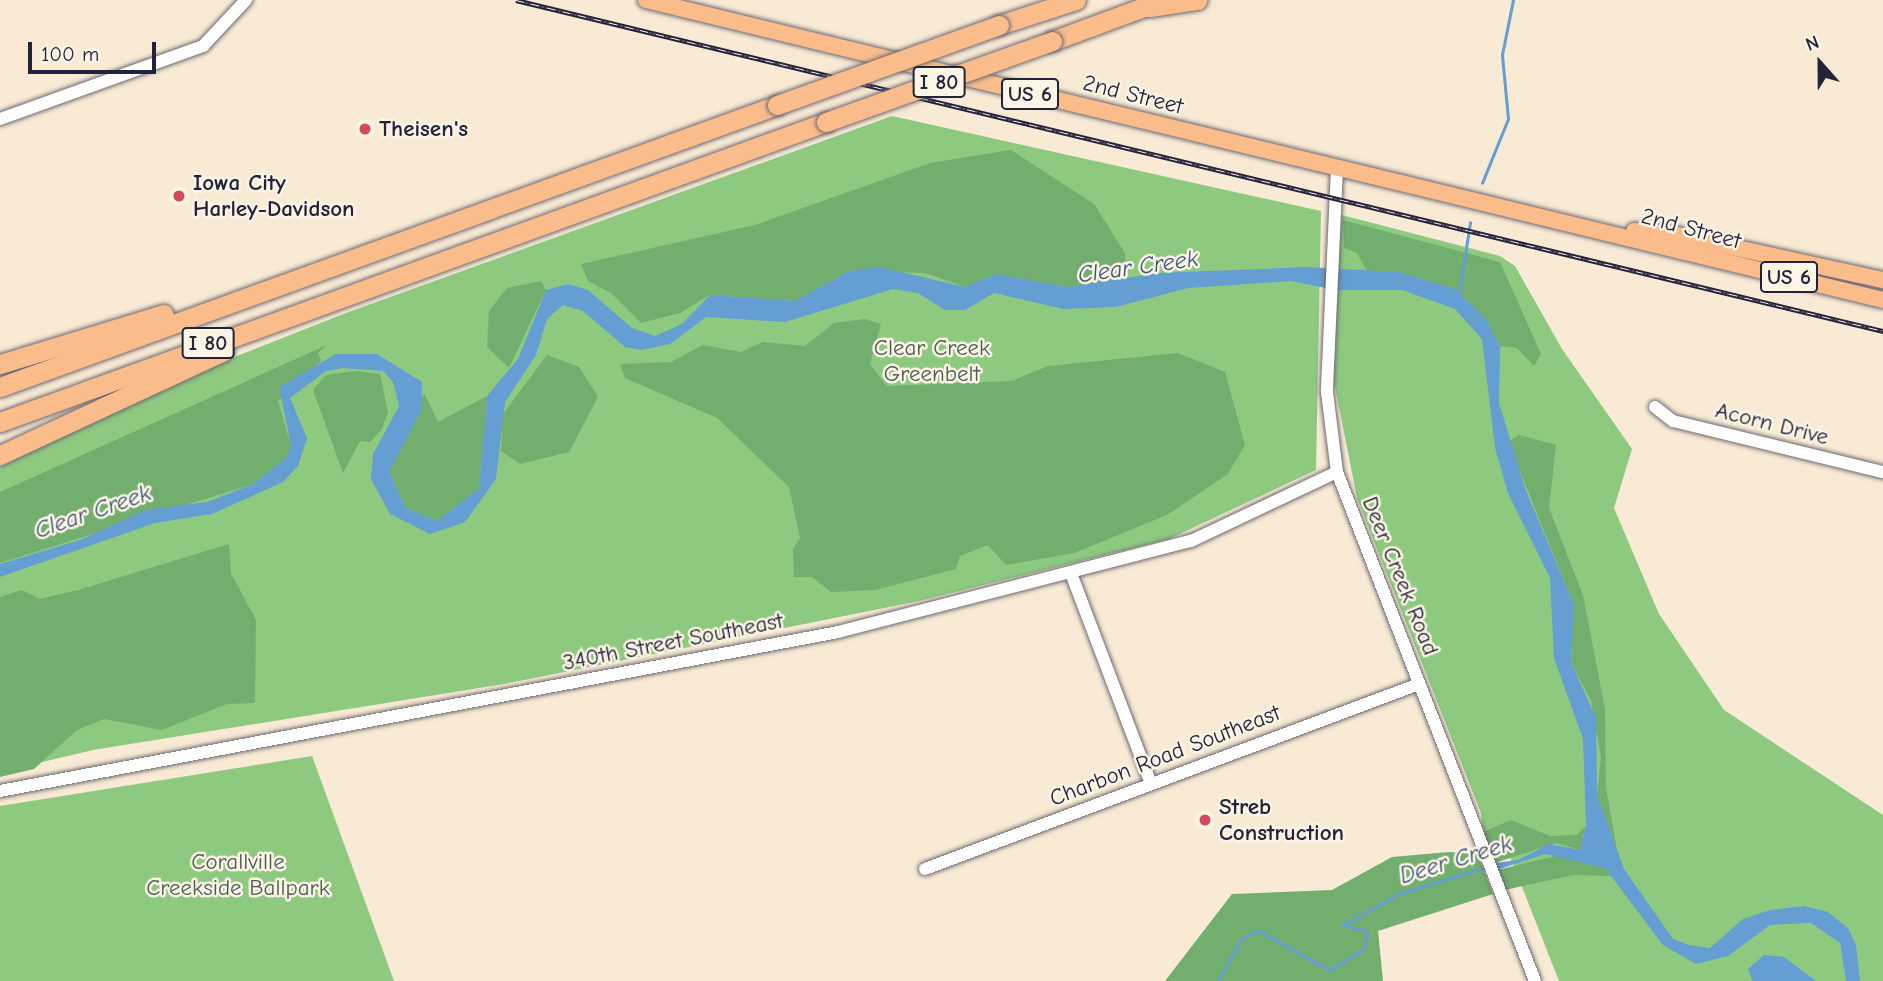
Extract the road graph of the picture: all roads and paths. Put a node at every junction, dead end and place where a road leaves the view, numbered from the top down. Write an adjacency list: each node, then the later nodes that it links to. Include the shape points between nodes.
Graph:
1 (246, 0): 7 (street, via 204,46)
2 (646, 0): 8 (main road, 2nd Street / US 6)
3 (1076, 0): 10 (highway, I 80, bridge)
4 (1163, 0): 6 (highway, I 80)
5 (1197, 0): 6 (highway)
6 (1142, 8): 11 (highway, I 80, bridge)
7 (0, 119)
8 (1337, 167): 9 (main road, 2nd Street / US 6); 19 (street, Deer Creek Road, via 1328,312)
9 (1610, 230): 12 (main road, 2nd Street / US 6, via 1674,234); 13 (main road, 2nd Street / US 6)
10 (416, 236): 14 (highway); 15 (highway, I 80)
11 (417, 267): 17 (highway, I 80); 18 (highway, via 102,403)
12 (1883, 280)
13 (1883, 300)
14 (0, 364)
15 (0, 387)
16 (1655, 407): 20 (street, Acorn Drive, via 1673,421)
17 (0, 422)
18 (0, 455)
19 (1336, 472): 21 (street, 340th Street Southeast, via 1191,541); 22 (street, Deer Creek Road)
20 (1883, 472)
21 (1072, 576): 23 (street); 24 (street, 340th Street Southeast, via 838,632)
22 (1419, 684): 23 (street, Charbon Road Southeast); 26 (street, Deer Creek Road)
23 (1151, 784): 25 (street, Charbon Road Southeast)
24 (0, 791)
25 (925, 869)
26 (1535, 981)

